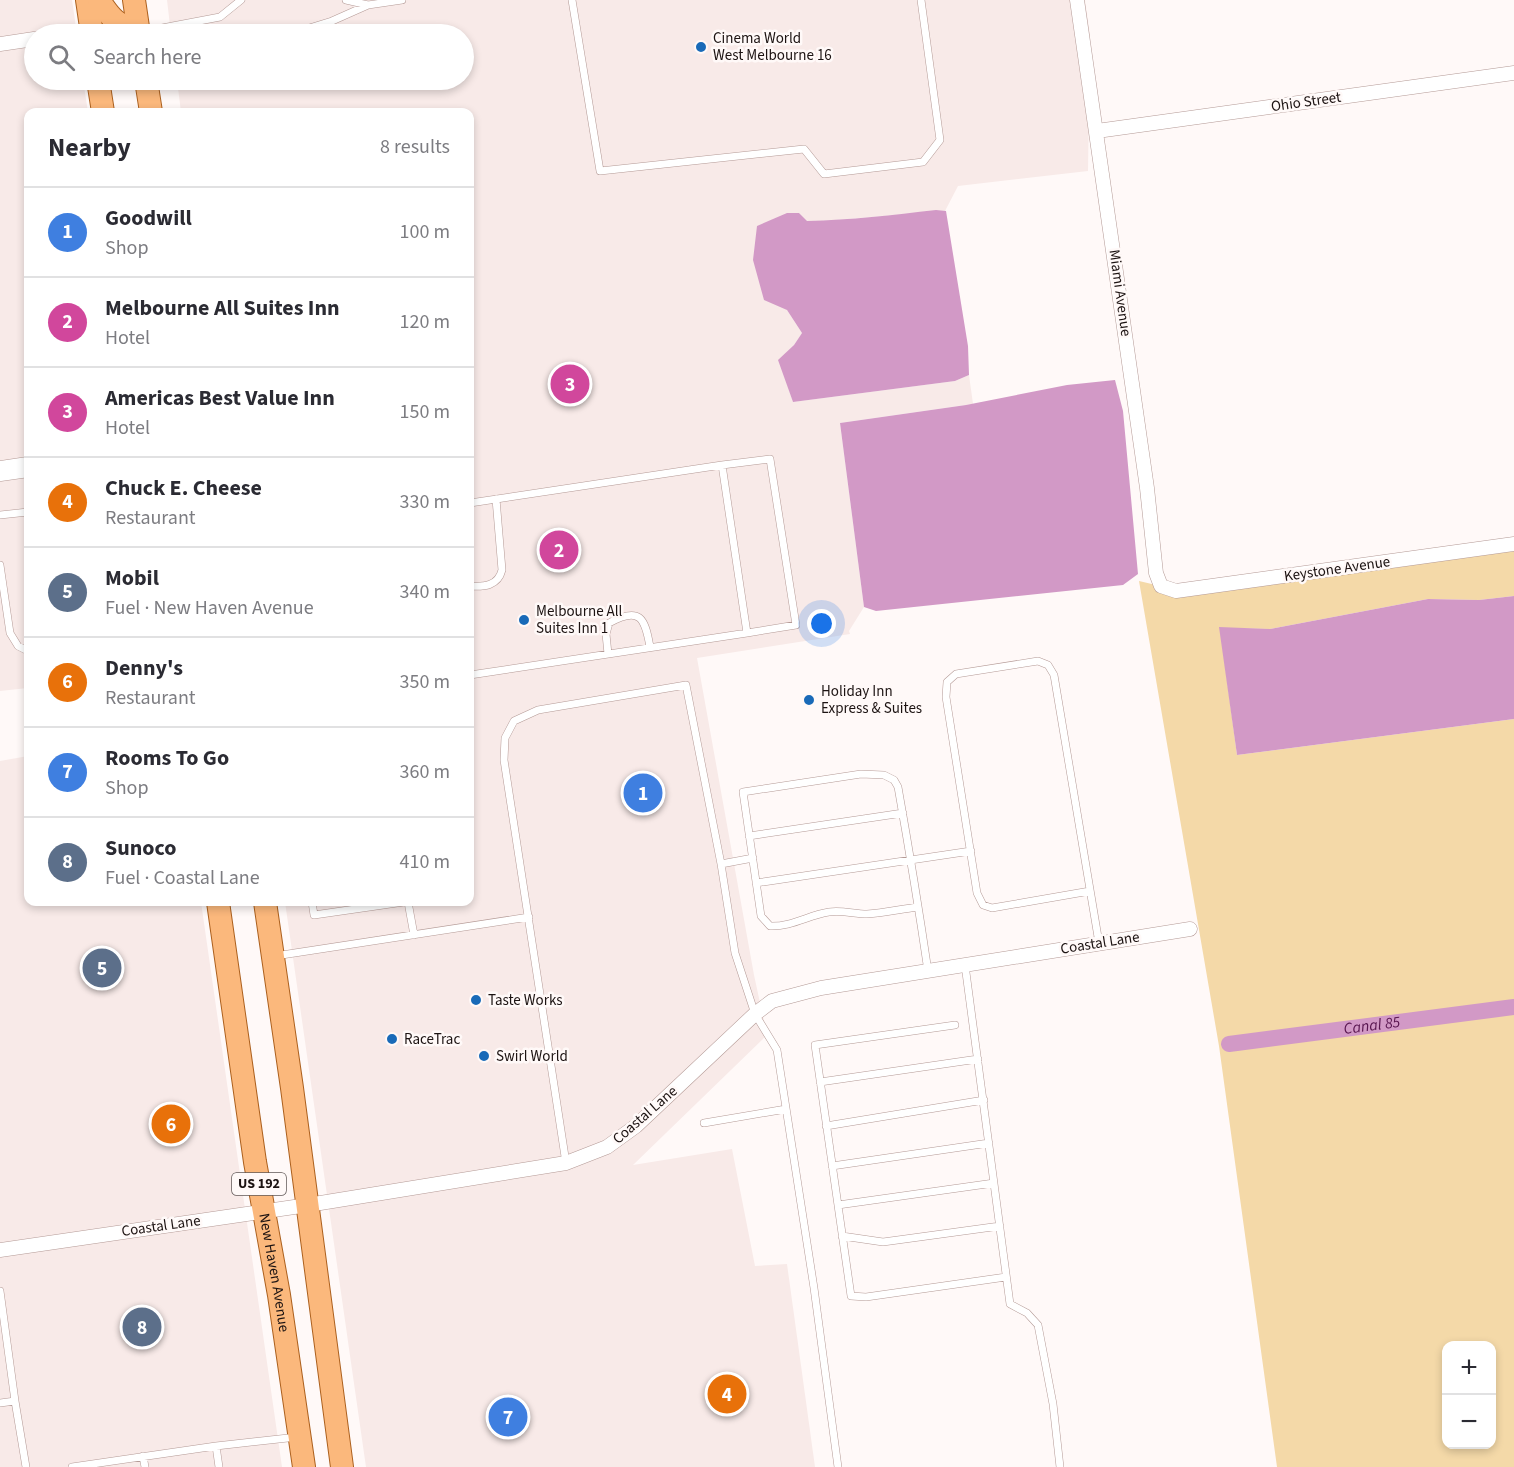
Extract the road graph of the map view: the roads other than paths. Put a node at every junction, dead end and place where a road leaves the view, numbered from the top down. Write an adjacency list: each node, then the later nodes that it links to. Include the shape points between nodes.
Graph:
1 (87, 0): 11 (main road)
2 (99, 0): 12 (main road)
3 (134, 0): 13 (main road)
4 (241, 0): 14 (lane, via 220,17)
5 (346, 0): 10 (lane)
6 (402, 0): 10 (lane)
7 (572, 0): 8 (lane, via 600,171 804,149 824,174 923,162 940,140)
8 (921, 0)
9 (1077, 0): 21 (street, Miami Avenue)
10 (368, 2): 15 (lane)
11 (88, 24)
12 (118, 24)
13 (138, 24)
14 (185, 24)
15 (322, 24)
16 (24, 40): 17 (street)
17 (0, 44)
18 (1514, 73): 21 (street, Ohio Street)
19 (100, 90): 20 (main road)
20 (102, 108)
21 (1097, 131): 31 (street, Miami Avenue, via 1148,488 1156,573)
22 (722, 465): 25 (lane); 33 (lane); 33 (lane, via 770,459 796,625)
23 (24, 468): 24 (main road)
24 (0, 471)
25 (496, 499): 26 (lane); 32 (lane, via 501,577 488,586)
26 (474, 502)
27 (24, 512): 28 (lane)
28 (0, 515)
29 (1514, 544): 31 (street, Keystone Avenue, via 1176,591)
30 (0, 565): 35 (lane, via 10,633)
31 (1161, 585)
32 (474, 586)
33 (747, 633): 34 (lane)
34 (650, 647): 36 (lane); 36 (lane, via 641,619 622,616 609,623)
35 (24, 649)
36 (608, 654): 37 (lane)
37 (474, 674)
38 (903, 813): 39 (lane); 39 (lane, via 894,780 884,775 861,774 743,792); 42 (lane)
39 (749, 836): 41 (lane)
40 (971, 851): 42 (lane); 45 (lane, via 977,893 983,905 992,908); 45 (lane, via 946,697 947,682 956,674 1038,661 1048,665 1054,675)
41 (753, 858): 43 (lane); 44 (lane)
42 (911, 860): 44 (lane); 51 (lane)
43 (720, 864): 52 (lane, via 686,685 538,710 514,721 505,738 504,760); 59 (lane, via 735,953)
44 (756, 883): 51 (lane, via 761,916 770,926 833,911 866,914)
45 (1090, 891): 55 (lane)
46 (219, 906): 73 (main road, New Haven Avenue / US 192)
47 (266, 906): 56 (main road, US 192)
48 (313, 906): 49 (lane, via 314,915)
49 (378, 906)
50 (407, 906): 54 (lane)
51 (918, 907): 58 (lane)
52 (529, 917): 54 (lane); 68 (lane)
53 (1190, 928): 55 (street, Coastal Lane)
54 (414, 935): 56 (lane)
55 (1099, 943): 57 (street, Coastal Lane)
56 (273, 956): 71 (main road, US 192)
57 (965, 965): 58 (street, Coastal Lane); 61 (lane)
58 (928, 971): 59 (street, Coastal Lane, via 821,988 772,1001)
59 (755, 1014): 64 (lane, via 777,1050); 68 (street, Coastal Lane, via 636,1126 607,1147)
60 (955, 1025): 62 (lane, via 815,1046)
61 (978, 1059): 62 (lane); 63 (lane)
62 (820, 1082): 66 (lane)
63 (984, 1100): 66 (lane); 67 (lane)
64 (786, 1109): 65 (lane); 90 (lane)
65 (704, 1123)
66 (826, 1126): 69 (lane)
67 (989, 1143): 69 (lane); 70 (lane)
68 (567, 1163): 71 (street, Coastal Lane)
69 (832, 1166): 72 (lane)
70 (994, 1183): 72 (lane); 74 (lane)
71 (308, 1205): 73 (street, Coastal Lane); 89 (main road, US 192)
72 (838, 1205): 75 (lane)
73 (264, 1211): 76 (street, Coastal Lane); 81 (main road, New Haven Avenue / US 192)
74 (1000, 1226): 75 (lane, via 883,1242); 77 (lane)
75 (843, 1236): 77 (lane, via 851,1296)
76 (0, 1250)
77 (1006, 1277): 91 (lane, via 1010,1304 1027,1312 1038,1325)
78 (0, 1291): 79 (lane)
79 (15, 1401): 80 (lane); 84 (lane)
80 (0, 1403)
81 (300, 1437): 82 (lane); 88 (main road, New Haven Avenue / US 192)
82 (216, 1446): 83 (lane); 87 (lane)
83 (143, 1456): 85 (lane); 86 (lane)
84 (27, 1467)
85 (72, 1467)
86 (145, 1467)
87 (219, 1467)
88 (304, 1467)
89 (342, 1467)
90 (838, 1467)
91 (1060, 1467)

